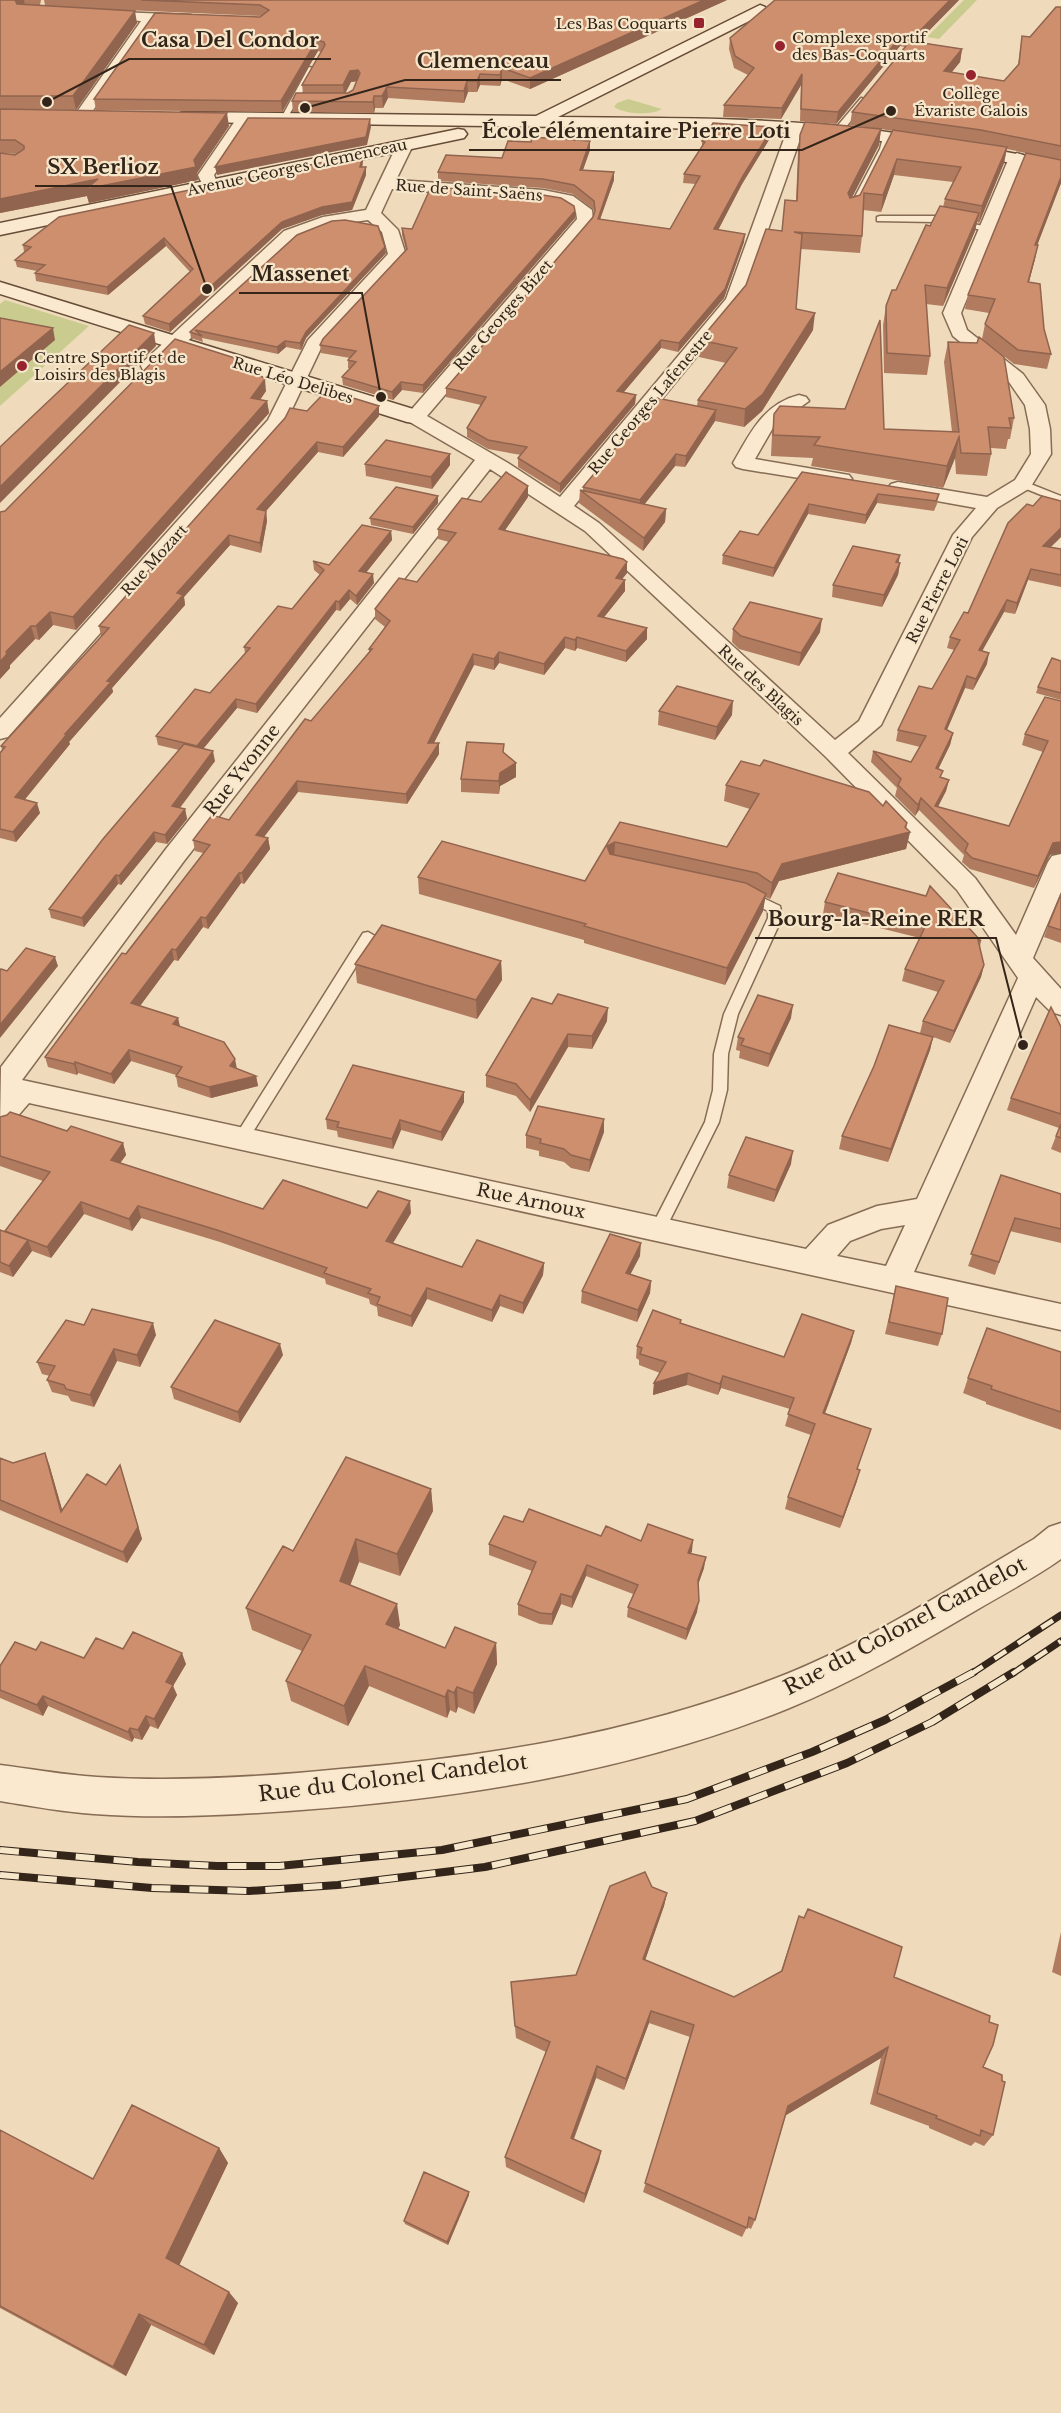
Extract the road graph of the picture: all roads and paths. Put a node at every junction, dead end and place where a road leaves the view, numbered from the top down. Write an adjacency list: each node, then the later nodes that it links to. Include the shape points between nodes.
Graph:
1 (83, 14): 2 (street)
2 (151, 17): 3 (street); 9 (street)
3 (206, 19)
4 (314, 64): 6 (lane)
5 (869, 94): 18 (lane)
6 (294, 100): 7 (lane); 13 (lane)
7 (305, 100)
8 (582, 100): 15 (street, via 544,117); 15 (street, via 768,8 739,6 525,114); 16 (street, via 608,114)
9 (76, 116): 10 (street)
10 (105, 117)
11 (162, 117): 12 (street)
12 (244, 118): 13 (street); 24 (street, via 206,175)
13 (283, 118): 14 (street)
14 (404, 120): 15 (street); 20 (street, via 412,131)
15 (524, 121): 16 (street); 20 (street, Avenue Georges Clemenceau)
16 (699, 123): 17 (street)
17 (796, 128): 18 (street); 43 (street, Rue Georges Lafenestre, via 734,300)
18 (837, 132): 19 (street)
19 (887, 137): 21 (street); 26 (lane)
20 (405, 145): 23 (street); 24 (street, Avenue Georges Clemenceau)
21 (1017, 158): 22 (street); 29 (street, Rue Pierre Loti)
22 (1061, 167)
23 (387, 184): 25 (street, Rue de Saint-Saëns, via 543,195 567,199); 27 (street)
24 (210, 185): 30 (street, Avenue Georges Clemenceau)
25 (584, 210): 36 (street, Rue Georges Bizet, via 585,220)
26 (852, 210)
27 (372, 214): 32 (street, via 329,221 290,235); 33 (street, Rue Mozart, via 390,230 397,255 314,344)
28 (880, 219): 29 (lane, via 935,219)
29 (989, 228): 39 (street, Rue Pierre Loti, via 952,313 959,332 1016,378 1035,405 1041,454)
30 (0, 229)
31 (0, 288): 32 (street, Rue Léo Delibes)
32 (172, 343): 33 (street, Rue Léo Delibes); 34 (street)
33 (298, 380): 36 (street, Rue Léo Delibes); 44 (street, Rue Mozart, via 277,422)
34 (135, 381)
35 (799, 401): 38 (street, via 766,422 743,463)
36 (415, 417): 37 (street, Rue des Blagis)
37 (487, 459): 43 (street, Rue des Blagis); 51 (street, Rue Yvonne, via 175,855 11,1074)
38 (856, 482)
39 (1023, 484): 41 (lane); 42 (street, Rue Pierre Loti)
40 (879, 485): 42 (street)
41 (1061, 500)
42 (990, 504): 45 (street, Rue Pierre Loti, via 963,535 869,725)
43 (563, 507): 45 (street, Rue des Blagis, via 592,527)
44 (0, 732)
45 (834, 752): 49 (street, Rue des Blagis, via 966,884)
46 (1061, 862): 49 (street)
47 (738, 893): 55 (lane, via 775,909 776,918 731,1014 712,1122)
48 (368, 936): 53 (lane)
49 (1026, 968): 50 (street, Rue des Blagis); 54 (street)
50 (1061, 1005)
51 (9, 1088): 52 (street, Rue Yvonne); 53 (street, Rue Arnoux)
52 (0, 1117)
53 (242, 1138): 55 (street, Rue Arnoux)
54 (927, 1209): 56 (street, via 877,1218 839,1233); 57 (street)
55 (658, 1228): 56 (street, Rue Arnoux)
56 (813, 1262): 57 (street, Rue Arnoux)
57 (895, 1280): 58 (street, Rue Arnoux)
58 (1061, 1317)
59 (1061, 1538): 60 (street, Rue du Colonel Candelot, via 934,1615 777,1695 613,1747 486,1772 237,1796 108,1796)
60 (0, 1783)

